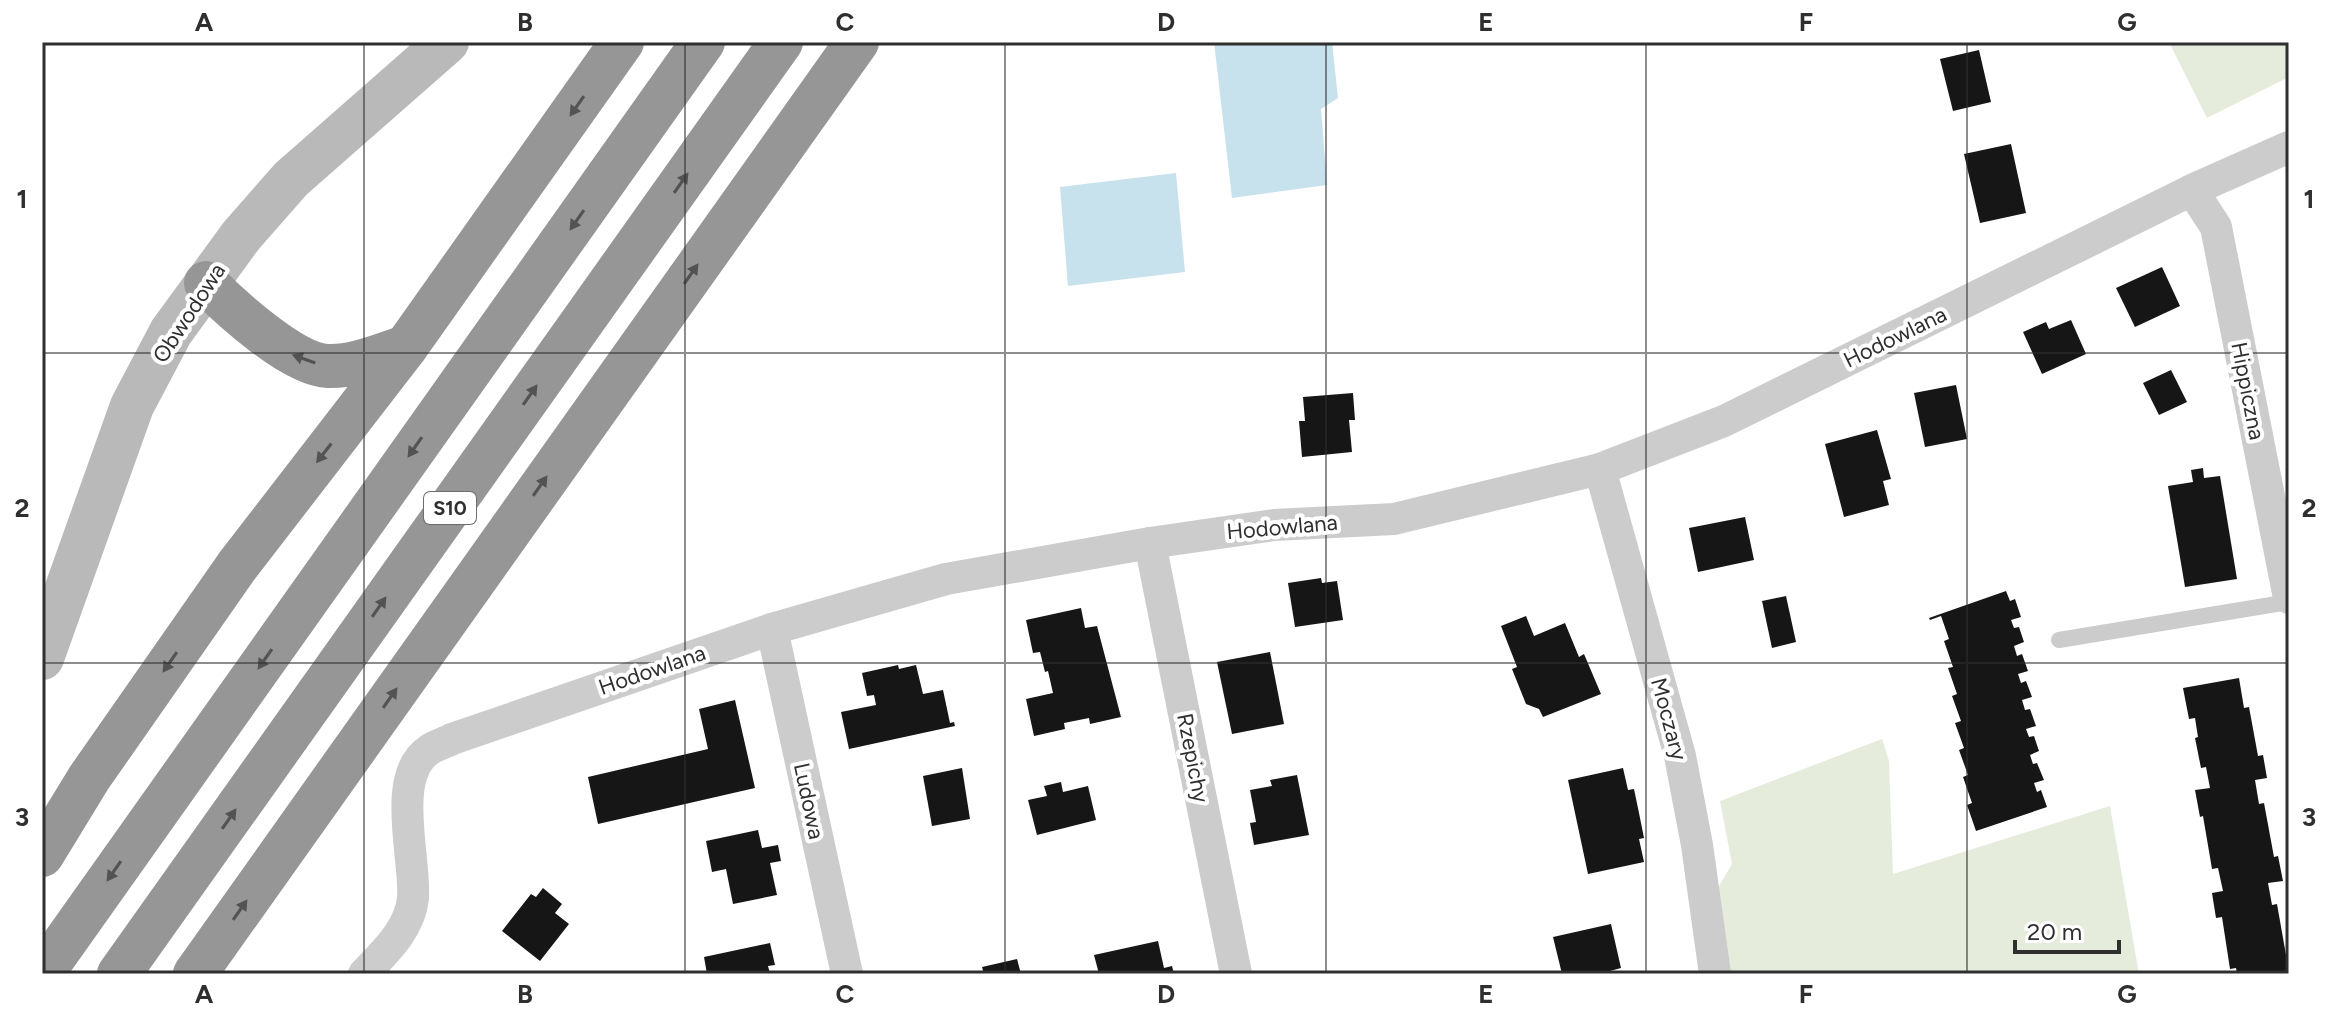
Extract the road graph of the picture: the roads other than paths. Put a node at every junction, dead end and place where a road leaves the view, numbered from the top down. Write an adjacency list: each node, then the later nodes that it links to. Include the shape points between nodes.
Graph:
1 (447, 42): 8 (street, Obwodowa, via 291,179)
2 (622, 42): 9 (highway, one-way to 9)
3 (703, 42): 18 (highway, one-way to 18)
4 (781, 42): 19 (highway, S10, one-way to 4)
5 (857, 42): 20 (highway, one-way to 5)
6 (2289, 147): 7 (street, Hodowlana)
7 (2192, 190): 10 (street, Hodowlana, via 1724,421); 12 (street, Hippiczna, via 2216,227)
8 (206, 283): 9 (highway, one-way to 8, via 326,367 293,356); 13 (street, Obwodowa, via 171,332 132,406)
9 (406, 347): 17 (highway, one-way to 17, via 237,566 89,778)
10 (1600, 469): 11 (street, Hodowlana, via 1394,519 1274,525); 24 (street, Moczary, via 1680,756)
11 (1150, 543): 14 (street, Hodowlana, via 946,579); 23 (street, Rzepichy)
12 (2289, 600): 15 (lane, Hippiczna)
13 (49, 617): 16 (street, Obwodowa)
14 (772, 629): 21 (street, Hodowlana, via 427,751 409,788 406,827 413,899 408,917 396,941); 22 (street, Ludowa)
15 (2059, 640)
16 (42, 658)
17 (42, 855)
18 (42, 974)
19 (119, 974)
20 (195, 974)
21 (364, 974)
22 (847, 974)
23 (1236, 974)
24 (1715, 974)

